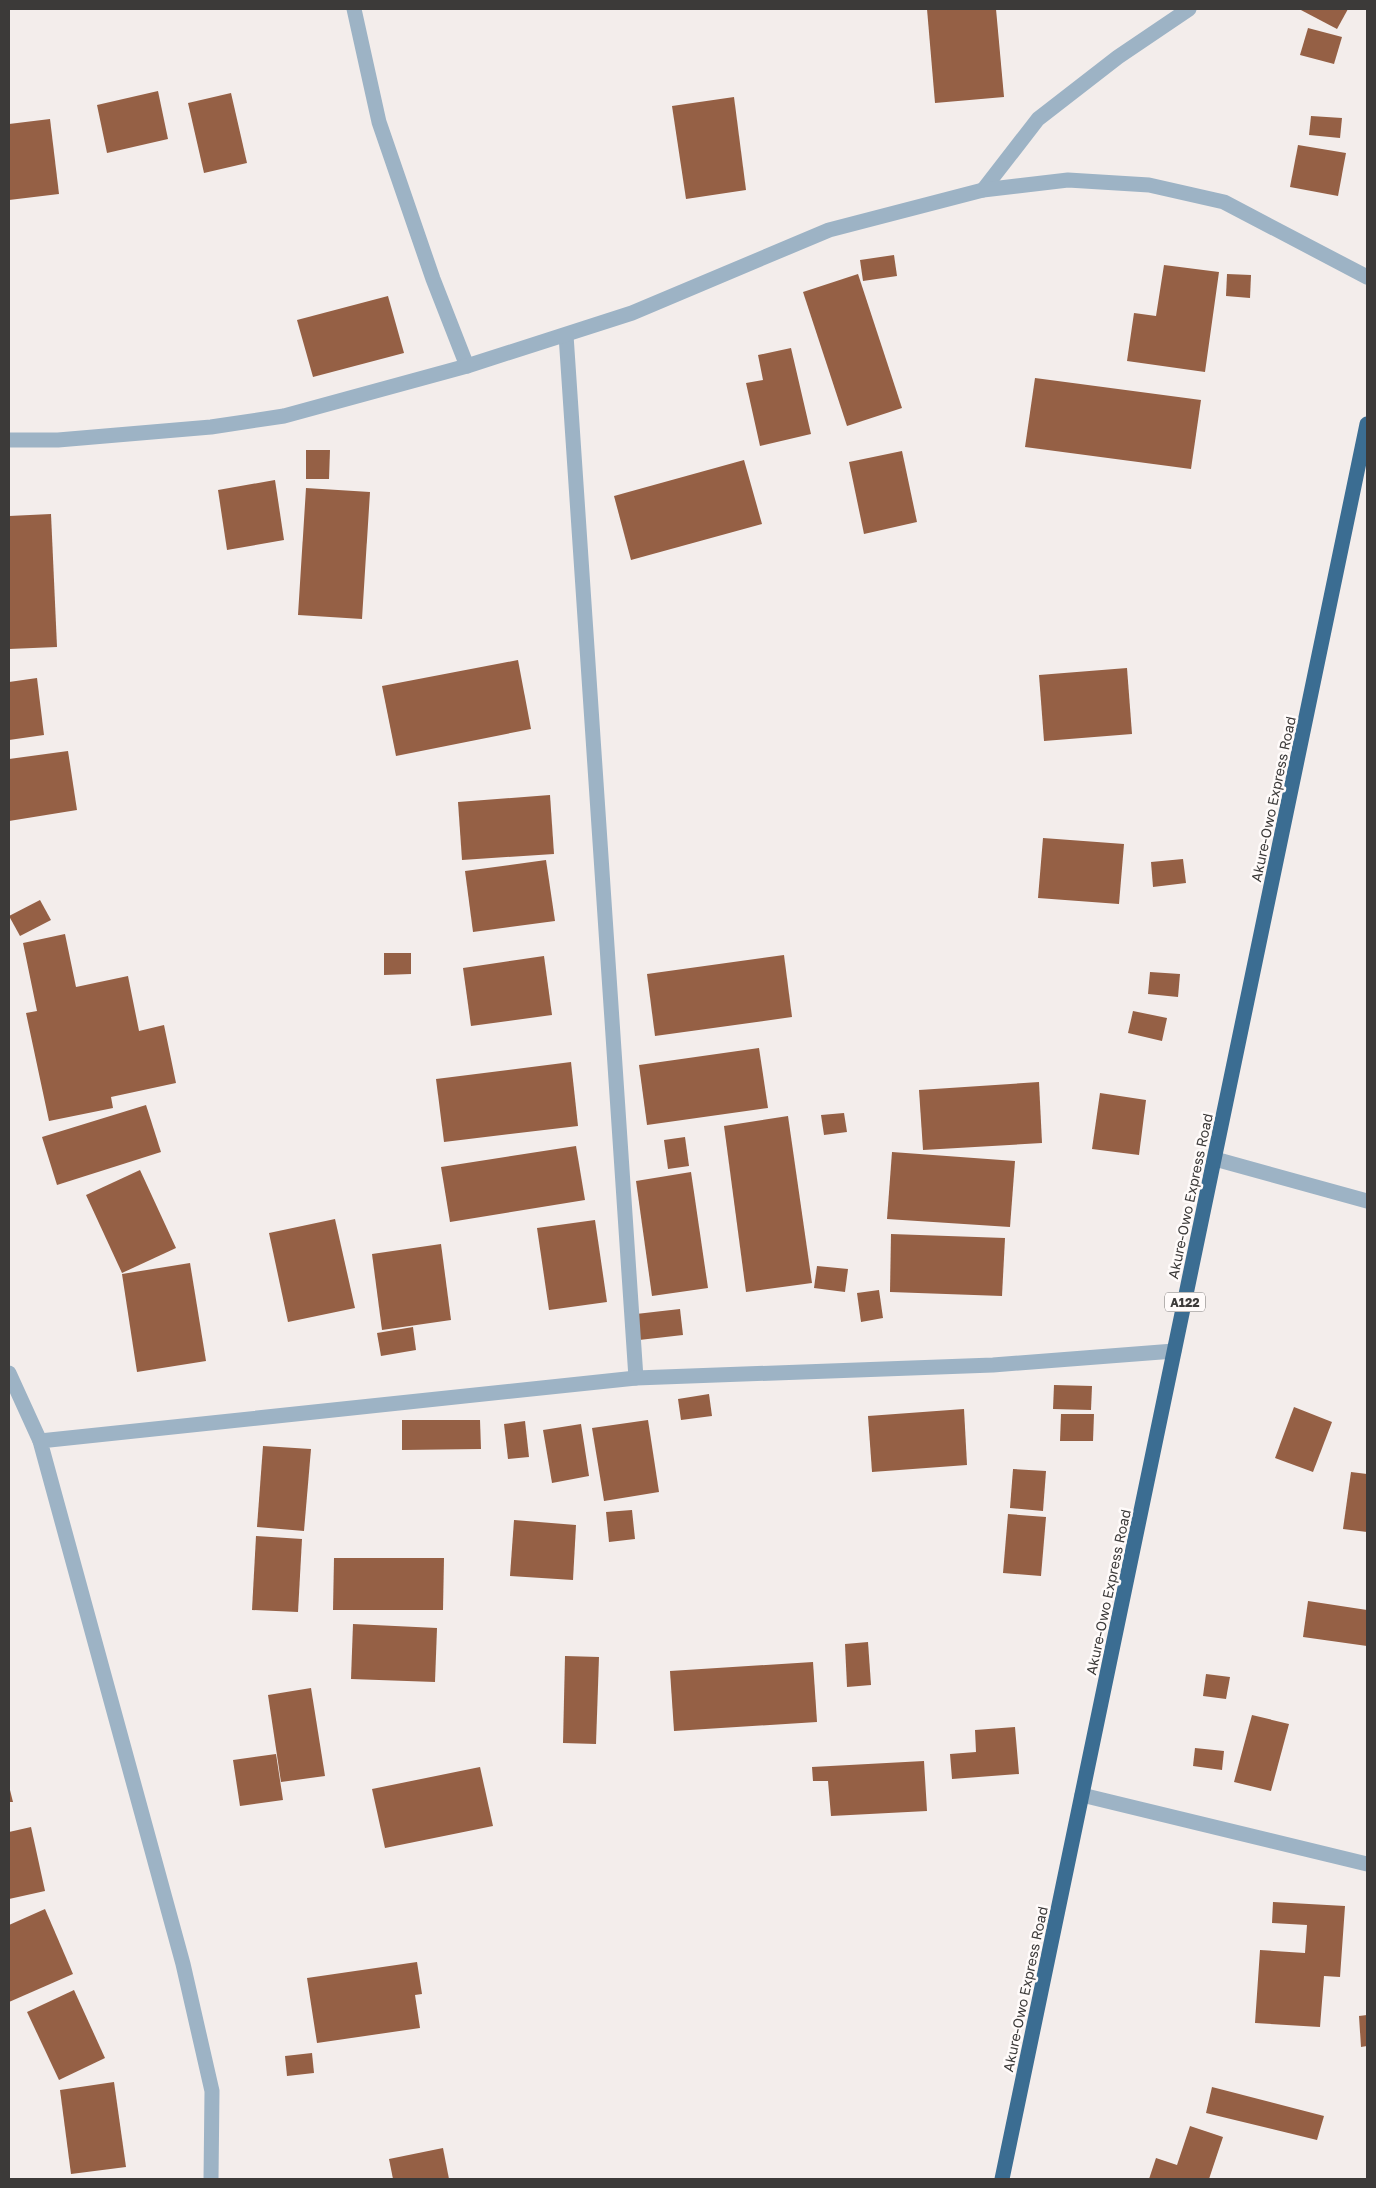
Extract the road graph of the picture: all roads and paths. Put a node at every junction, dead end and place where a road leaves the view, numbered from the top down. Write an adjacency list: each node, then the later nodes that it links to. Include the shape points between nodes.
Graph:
1 (354, 9): 6 (street, via 379,122)
2 (1189, 9): 3 (street, via 1118,57 1038,119)
3 (983, 190): 4 (street, via 1068,180 1149,184 1224,202); 5 (street, via 829,230 632,314)
4 (1367, 277)
5 (566, 335): 6 (street); 13 (street)
6 (467, 366): 8 (street, via 284,416 211,427 67,440)
7 (1367, 424): 9 (highway, Akure-Owo Express Road / A122)
8 (9, 440)
9 (1215, 1159): 10 (street); 11 (highway, Akure-Owo Express Road / A122)
10 (1367, 1201)
11 (1174, 1351): 13 (street, via 993,1365); 15 (highway, Akure-Owo Express Road / A122)
12 (9, 1373): 14 (street)
13 (636, 1378): 14 (street)
14 (40, 1442): 17 (street, via 183,1964 212,2091)
15 (1082, 1795): 16 (street); 18 (highway, Akure-Owo Express Road / A122)
16 (1367, 1864)
17 (211, 2179)
18 (1002, 2179)

